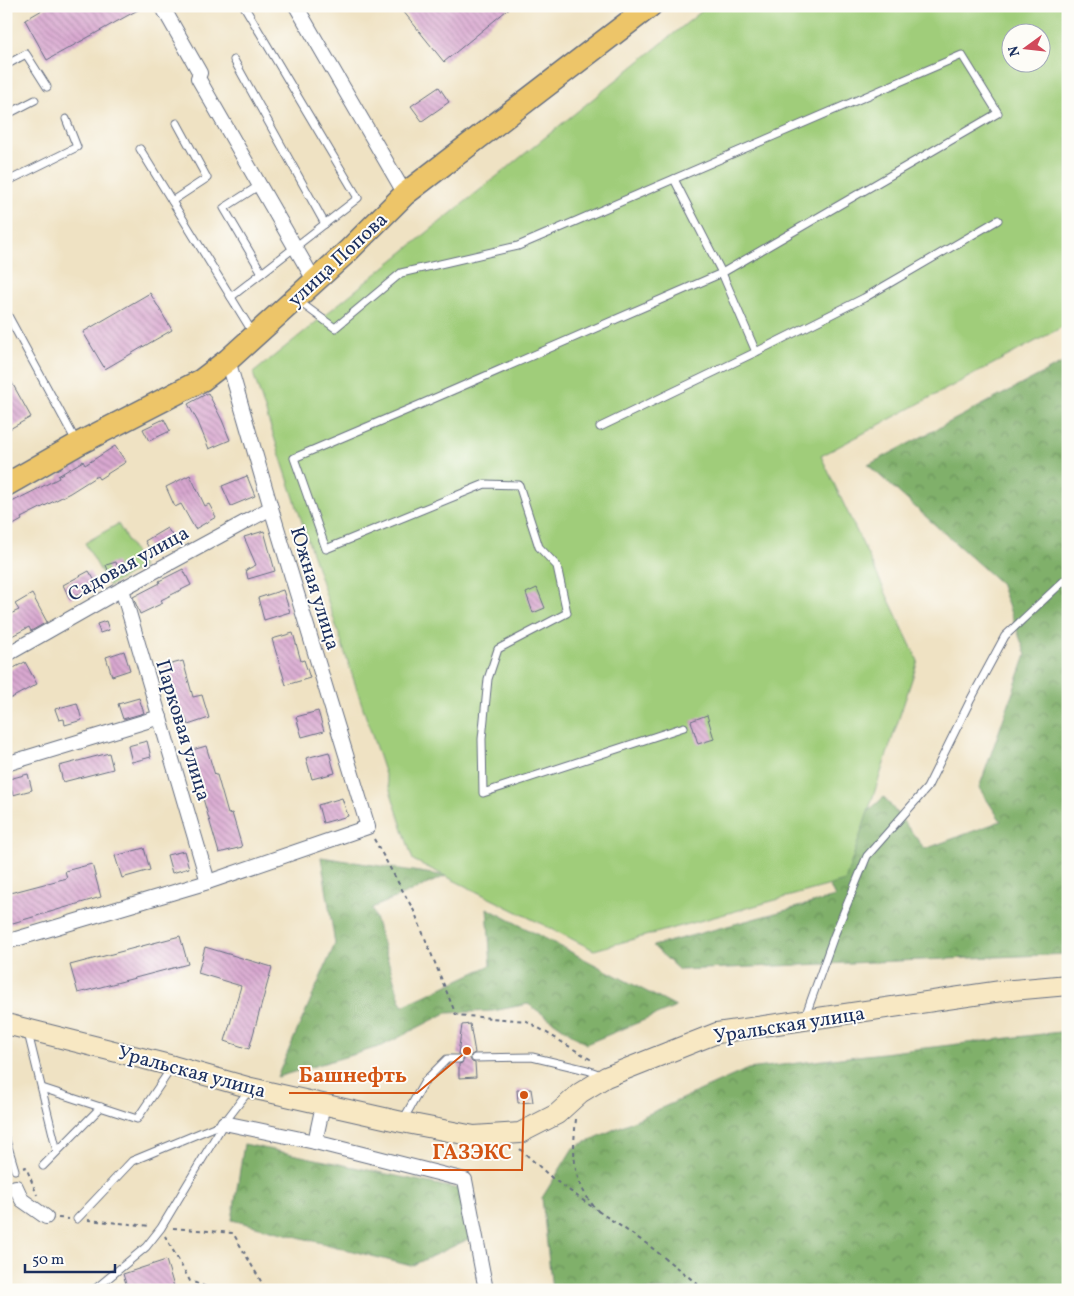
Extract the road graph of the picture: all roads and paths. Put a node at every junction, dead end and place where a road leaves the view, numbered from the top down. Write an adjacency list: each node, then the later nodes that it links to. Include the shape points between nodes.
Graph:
1 (162, 6): 15 (street, via 200,73 198,78)
2 (244, 6): 19 (lane, via 358,198)
3 (296, 6): 16 (street)
4 (650, 6): 16 (main road, улица Попова)
5 (234, 60): 19 (lane)
6 (6, 65): 7 (lane, via 26,54)
7 (47, 87)
8 (35, 100): 9 (lane)
9 (6, 116)
10 (66, 119): 14 (lane, via 77,147)
11 (177, 123): 17 (lane, via 207,178)
12 (140, 149): 17 (lane)
13 (674, 179): 22 (lane); 22 (lane, via 962,55 998,113); 25 (lane, via 518,246 401,273 335,328)
14 (6, 182)
15 (260, 185): 20 (street); 21 (lane, via 224,208)
16 (405, 194): 23 (main road, улица Попова)
17 (172, 201): 24 (lane)
18 (998, 220): 28 (lane, via 864,298)
19 (325, 224): 20 (lane)
20 (295, 247): 21 (lane); 23 (street)
21 (262, 273): 24 (lane)
22 (722, 273): 28 (lane); 38 (lane, via 294,458 326,549 485,484 519,485 539,547 557,566 567,613 498,649 488,678 482,739 483,793)
23 (314, 280): 25 (main road, улица Попова)
24 (231, 297): 27 (lane)
25 (294, 298): 27 (main road, улица Попова)
26 (6, 312): 31 (lane)
27 (254, 336): 29 (main road, улица Попова)
28 (756, 352): 30 (lane)
29 (228, 360): 31 (main road, улица Попова, via 202,380); 33 (street, Южная улица)
30 (600, 428)
31 (78, 444): 32 (main road, улица Попова)
32 (6, 485)
33 (271, 508): 35 (street, Садовая улица); 40 (street, Южная улица)
34 (1068, 577): 44 (lane, via 1005,636 928,788 867,856)
35 (122, 589): 36 (street, Садовая улица); 37 (street, Парковая улица)
36 (6, 655)
37 (160, 717): 39 (street); 41 (street, Парковая улица)
38 (684, 727)
39 (6, 764)
40 (368, 827): 41 (street); 50 (path, via 414,911 456,1016 527,1021 590,1059)
41 (208, 882): 42 (street)
42 (6, 942)
43 (1068, 985): 44 (street, Уральская улица, via 1001,991)
44 (804, 1020): 51 (street, Уральская улица, via 717,1032)
45 (6, 1024): 46 (street, Уральская улица)
46 (27, 1028): 49 (street, Уральская улица); 52 (lane)
47 (475, 1058): 50 (lane, via 532,1057)
48 (458, 1059): 57 (lane, via 447,1060 425,1081)
49 (173, 1066): 53 (street, Уральская улица); 55 (lane, via 137,1118)
50 (587, 1070): 51 (lane)
51 (606, 1077): 59 (street, Уральская улица, via 580,1093 557,1114 520,1133)
52 (42, 1088): 55 (lane); 62 (lane)
53 (251, 1088): 54 (street, Уральская улица); 58 (lane)
54 (323, 1105): 57 (street, Уральская улица); 61 (street)
55 (101, 1107): 62 (lane)
56 (576, 1119): 66 (path, via 573,1148 576,1176 588,1200)
57 (402, 1122): 59 (street, Уральская улица, via 474,1136)
58 (224, 1123): 61 (street); 68 (lane, via 132,1162); 69 (lane, via 161,1228 146,1247)
59 (504, 1134): 66 (path, via 552,1178)
60 (6, 1140): 64 (lane)
61 (315, 1142): 70 (street, via 465,1180)
62 (58, 1151): 63 (lane)
63 (43, 1166)
64 (15, 1170)
65 (6, 1190): 67 (street, via 16,1187 22,1200)
66 (599, 1212): 71 (path, via 647,1244)
67 (46, 1217)
68 (77, 1219)
69 (94, 1290)
70 (486, 1290)
71 (705, 1290)

